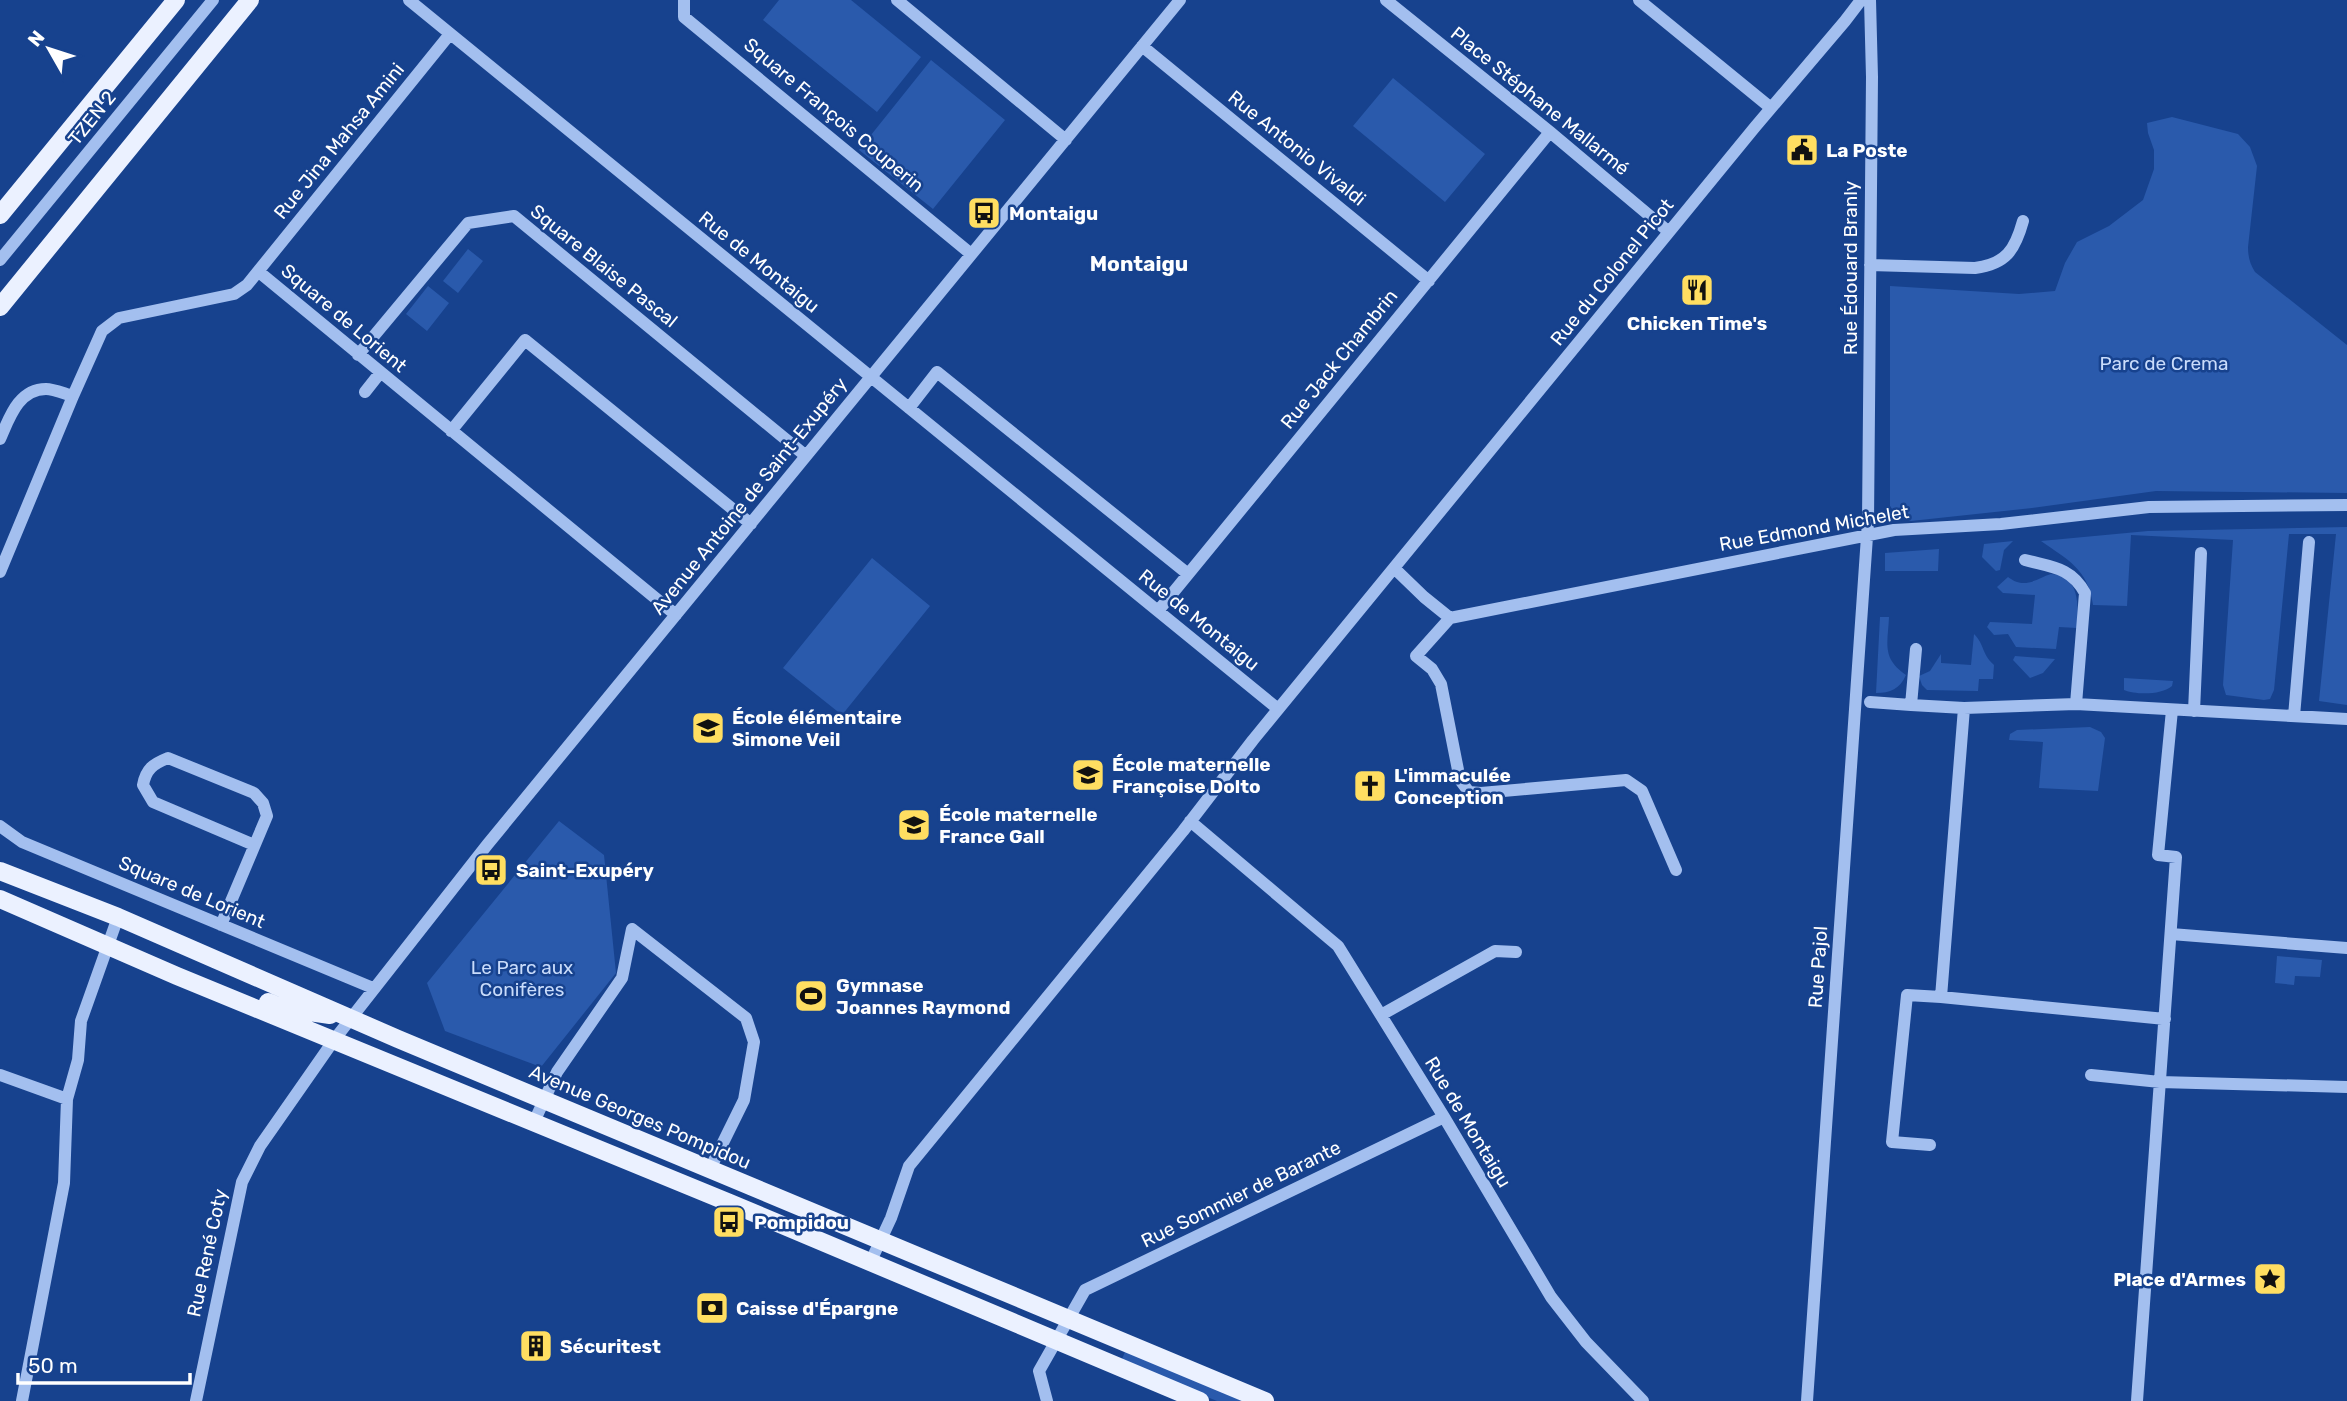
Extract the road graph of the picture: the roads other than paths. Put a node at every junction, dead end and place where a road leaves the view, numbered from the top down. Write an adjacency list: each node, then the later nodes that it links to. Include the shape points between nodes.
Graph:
1 (176, 0): 17 (main road)
2 (213, 0): 21 (street, TZEN 2)
3 (250, 0): 25 (main road)
4 (409, 0): 12 (street, Rue de Montaigu)
5 (684, 0): 20 (street, Square François Couperin, via 684,17)
6 (897, 0): 16 (street)
7 (1180, 0): 13 (street, Avenue Antoine de Saint-Exupéry)
8 (1386, 0): 15 (street, Place Stéphane Mallarmé)
9 (1639, 0): 14 (street)
10 (1861, 0): 14 (street, Rue du Colonel Picot)
11 (1870, 0): 22 (street, Rue Édouard Branly)
12 (450, 34): 23 (street, Rue Jina Mahsa Amini); 28 (street, Rue de Montaigu)
13 (1142, 46): 16 (street, Avenue Antoine de Saint-Exupéry); 24 (street, Rue Antonio Vivaldi)
14 (1771, 108): 19 (street, Rue du Colonel Picot)
15 (1550, 132): 19 (street, Place Stéphane Mallarmé); 24 (street, Rue Jack Chambrin)
16 (1066, 139): 20 (street, Avenue Antoine de Saint-Exupéry)
17 (0, 215)
18 (2023, 221): 22 (street, via 2015,244 1992,266)
19 (1669, 232): 41 (street, Rue du Colonel Picot)
20 (971, 254): 28 (street, Avenue Antoine de Saint-Exupéry)
21 (0, 260)
22 (1870, 265): 37 (street, Rue Édouard Branly)
23 (259, 272): 26 (street, Square de Lorient); 30 (street, Square de Lorient, via 234,294 119,318 102,331)
24 (1429, 281): 43 (street, Rue Jack Chambrin)
25 (0, 307)
26 (358, 355): 27 (street, Square de Lorient); 34 (street, Square Blaise Pascal, via 468,223 514,216)
27 (380, 373): 29 (street); 32 (street, Square de Lorient)
28 (871, 378): 31 (street, Rue de Montaigu); 34 (street, Avenue Antoine de Saint-Exupéry)
29 (365, 391)
30 (73, 396): 33 (street, via 45,389 29,394 19,401); 42 (street, Square de Lorient)
31 (909, 408): 43 (street, via 937,372); 44 (street, Rue de Montaigu)
32 (451, 430): 36 (street, via 526,340); 45 (street, Square de Lorient)
33 (0, 439)
34 (806, 456): 36 (street, Avenue Antoine de Saint-Exupéry)
35 (2347, 505): 37 (street, Rue Edmond Michelet, via 2149,507)
36 (751, 524): 45 (street, Avenue Antoine de Saint-Exupéry)
37 (1867, 536): 46 (street, Rue Edmond Michelet); 96 (street, Rue Pajol)
38 (2309, 542): 55 (street)
39 (2201, 553): 54 (street)
40 (2025, 560): 49 (street, via 2069,573 2085,593)
41 (1394, 568): 46 (street); 52 (street, Rue du Colonel Picot)
42 (0, 572)
43 (1188, 574): 44 (street, Rue Jack Chambrin)
44 (1158, 611): 52 (street, Rue de Montaigu)
45 (676, 615): 70 (street, Avenue Antoine de Saint-Exupéry)
46 (1450, 618): 60 (street, via 1416,656 1441,684 1460,780 1469,792 1626,780 1642,791)
47 (1916, 649): 50 (street)
48 (1870, 702): 50 (street)
49 (2076, 704): 51 (street); 53 (street)
50 (1911, 705): 51 (street)
51 (1964, 708): 71 (street)
52 (1278, 709): 57 (street)
53 (2172, 709): 54 (street); 65 (street, via 2158,855 2176,857)
54 (2194, 711): 55 (street)
55 (2294, 716): 56 (street)
56 (2347, 719)
57 (1190, 821): 72 (street, Rue de Montaigu, via 1338,946); 86 (street, via 909,1166)
58 (0, 826): 64 (street, Square de Lorient, via 22,842)
59 (254, 845): 59 (street, via 267,816 264,803 254,793 168,758 145,772 143,785 153,802); 64 (street)
60 (1676, 870)
61 (0, 871): 63 (main road, Avenue Georges Pompidou)
62 (0, 899): 66 (main road)
63 (118, 917): 66 (street); 73 (main road, Avenue Georges Pompidou)
64 (221, 925): 70 (street, Square de Lorient)
65 (2171, 934): 67 (street); 74 (street)
66 (108, 945): 69 (main road); 80 (street, via 81,1021 78,1060)
67 (2347, 948)
68 (1516, 952): 72 (street, via 1495,951)
69 (177, 976): 73 (main road, via 197,972 282,1008); 75 (main road)
70 (373, 988): 73 (street, Avenue Antoine de Saint-Exupéry)
71 (1941, 997): 74 (street); 84 (street, via 1907,995 1892,1142)
72 (1381, 1015): 82 (street, Rue de Montaigu)
73 (350, 1018): 75 (street, Rue René Coty); 81 (main road, Avenue Georges Pompidou)
74 (2165, 1019): 78 (street)
75 (334, 1040): 83 (main road); 91 (street, Rue René Coty, via 260,1146 242,1182)
76 (0, 1075): 80 (street)
77 (2091, 1075): 78 (street)
78 (2160, 1082): 79 (street); 97 (street)
79 (2347, 1087)
80 (67, 1099): 90 (street, via 64,1183)
81 (543, 1099): 83 (street); 85 (main road, Avenue Georges Pompidou); 85 (street, via 556,1072 621,978 632,929 746,1018 754,1042 744,1100)
82 (1444, 1117): 88 (street, Rue Sommier de Barante, via 1085,1290); 95 (street, Rue de Montaigu, via 1550,1297)
83 (534, 1122): 87 (main road)
84 (1930, 1145)
85 (710, 1169): 86 (main road, Avenue Georges Pompidou)
86 (880, 1239): 87 (street); 88 (main road, Avenue Georges Pompidou)
87 (870, 1263): 89 (main road)
88 (1070, 1320): 89 (street, Rue Sommier de Barante); 94 (main road, Avenue Georges Pompidou)
89 (1057, 1341): 92 (street, Rue Sommier de Barante, via 1039,1370); 93 (main road)
90 (22, 1401)
91 (196, 1401)
92 (1047, 1401)
93 (1200, 1401)
94 (1265, 1401)
95 (1643, 1401)
96 (1807, 1401)
97 (2137, 1401)

